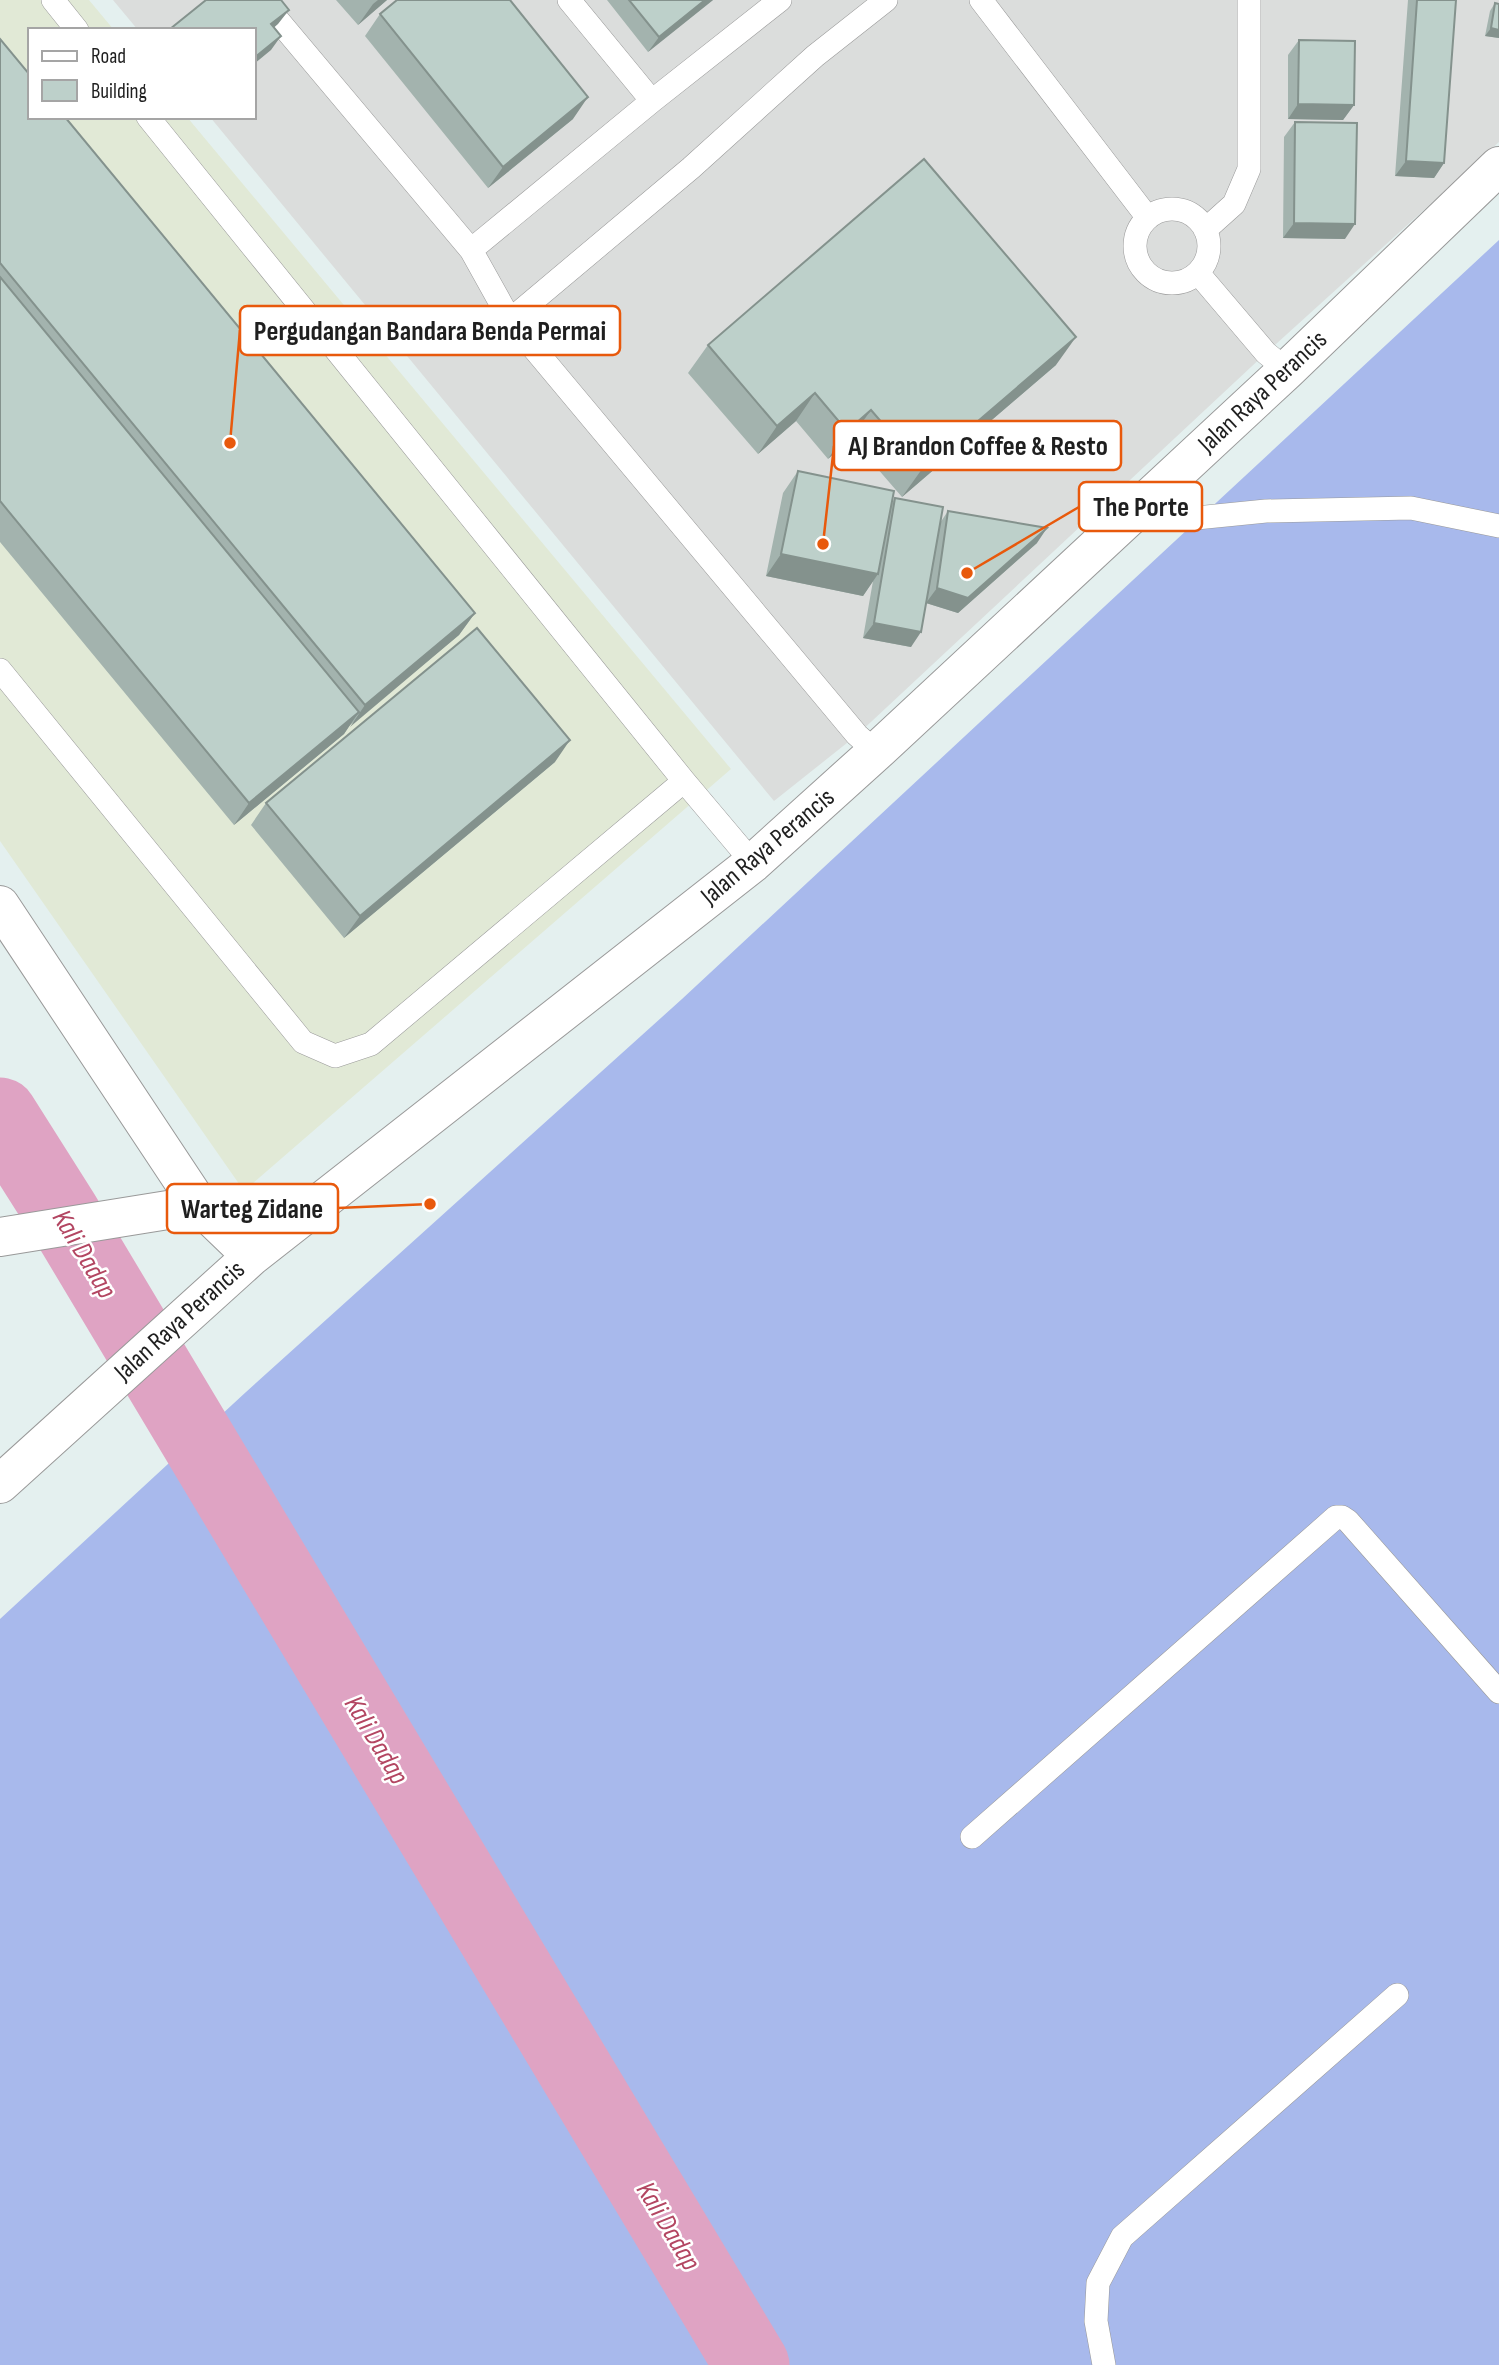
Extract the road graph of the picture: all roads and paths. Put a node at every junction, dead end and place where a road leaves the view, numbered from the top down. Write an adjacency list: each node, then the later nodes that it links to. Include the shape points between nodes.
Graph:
1 (53, 0): 9 (lane)
2 (261, 0): 15 (lane)
3 (569, 0): 10 (lane)
4 (780, 0): 8 (lane)
5 (886, 0): 17 (lane)
6 (981, 0): 13 (lane)
7 (1249, 0): 14 (lane, via 1250,169 1234,204)
8 (756, 7): 10 (lane)
9 (75, 28)
10 (652, 102): 15 (lane)
11 (150, 119): 23 (lane)
12 (1499, 166): 18 (street, Jalan Raya Perancis)
13 (1148, 218): 14 (lane, via 1179,210); 16 (lane, via 1136,238 1135,250 1144,272 1177,283)
14 (1205, 230): 16 (lane, via 1208,252)
15 (471, 250): 17 (lane)
16 (1198, 273): 18 (lane, via 1266,353)
17 (510, 320): 22 (lane, via 857,735)
18 (1287, 370): 22 (street, Jalan Raya Perancis)
19 (1196, 517): 20 (lane, via 1410,508)
20 (1499, 526)
21 (0, 670): 23 (lane, via 303,1042 335,1056 371,1044)
22 (876, 752): 24 (street, Jalan Raya Perancis)
23 (684, 781): 24 (lane)
24 (753, 863): 28 (street, Jalan Raya Perancis)
25 (0, 905): 26 (street)
26 (199, 1205): 27 (street); 28 (street)
27 (0, 1237)
28 (252, 1256): 29 (street, Jalan Raya Perancis)
29 (0, 1485)
30 (1499, 1692): 31 (lane, via 1348,1521 1336,1517)
31 (972, 1837)
32 (1397, 1995): 33 (lane, via 1122,2236 1098,2283 1096,2321)
33 (1104, 2365)

